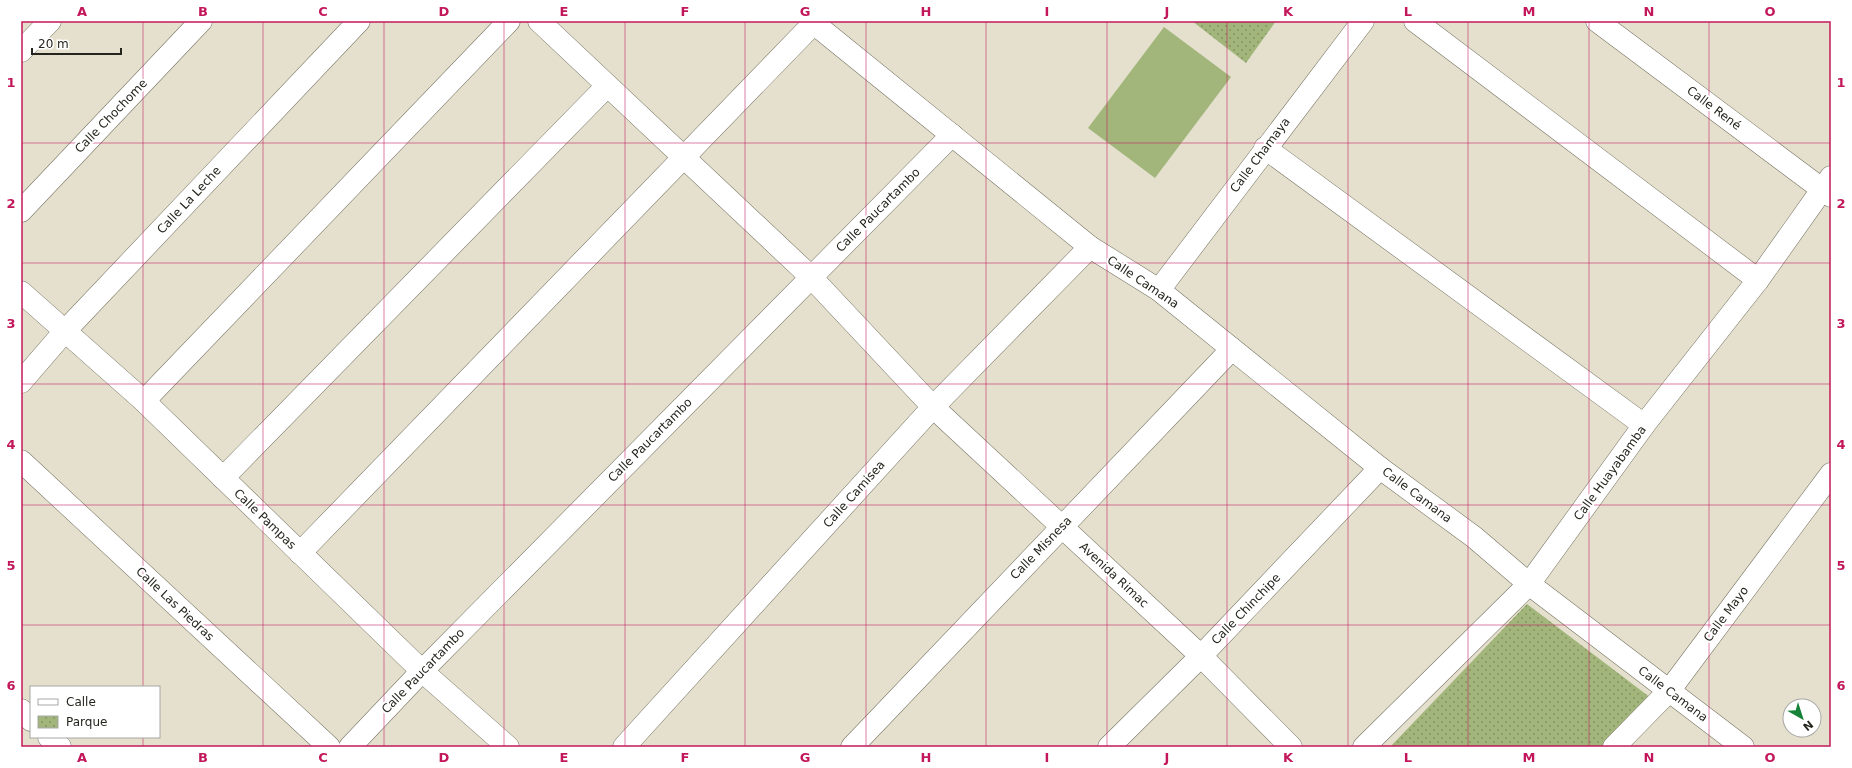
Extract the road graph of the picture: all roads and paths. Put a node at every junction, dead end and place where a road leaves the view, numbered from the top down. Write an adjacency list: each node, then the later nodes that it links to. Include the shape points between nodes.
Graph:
1 (201, 21): 16 (street, Calle Chochome)
2 (359, 21): 22 (street, Calle La Leche)
3 (509, 21): 25 (street)
4 (539, 21): 11 (street, Avenida Rimac)
5 (1363, 21): 13 (street, Calle Chamaya)
6 (1415, 21): 19 (street)
7 (1597, 21): 15 (street, Calle René)
8 (806, 22): 12 (street, Calle Camana); 14 (street)
9 (45, 23): 10 (street)
10 (21, 51)
11 (607, 86): 14 (street, Avenida Rimac); 31 (street)
12 (952, 136): 17 (street, Calle Camana); 18 (street, Calle Paucartambo)
13 (1265, 148): 20 (street, Calle Chamaya); 27 (street)
14 (683, 158): 18 (street, Avenida Rimac); 33 (street)
15 (1828, 187): 19 (street, Calle Huayabamba)
16 (21, 211)
17 (1090, 247): 20 (street, Calle Camana); 26 (street, Calle Camisea)
18 (812, 277): 26 (street, Avenida Rimac); 36 (street, Calle Paucartambo)
19 (1758, 280): 27 (street, Calle Huayabamba)
20 (1158, 290): 23 (street, Calle Camana)
21 (21, 292): 22 (street, Calle Pampas)
22 (65, 331): 24 (street, Calle La Leche); 25 (street, Calle Pampas)
23 (1232, 349): 29 (street, Calle Camana); 32 (street, Calle Misnesa)
24 (21, 382)
25 (144, 400): 31 (street, Calle Pampas)
26 (933, 407): 32 (street, Avenida Rimac); 45 (street, Calle Camisea)
27 (1644, 425): 34 (street, Calle Huayabamba)
28 (21, 460): 42 (street, Calle Las Piedras)
29 (1380, 468): 34 (street, Calle Camana, via 1474,537); 35 (street, Calle Chinchipe)
30 (1831, 474): 37 (street, Calle Mayo)
31 (223, 478): 33 (street, Calle Pampas)
32 (1062, 526): 35 (street, Avenida Rimac); 46 (street, Calle Misnesa)
33 (300, 553): 36 (street, Calle Pampas)
34 (1529, 584): 37 (street, Calle Camana); 49 (street, Calle Huayabamba)
35 (1200, 656): 47 (street, Calle Chinchipe); 48 (street, Avenida Rimac)
36 (422, 671): 43 (street, Calle Paucartambo); 44 (street, Calle Pampas)
37 (1669, 691): 50 (street, Calle Mayo); 51 (street, Calle Camana)
38 (21, 710): 39 (street)
39 (30, 719)
40 (50, 738): 41 (street)
41 (60, 747)
42 (329, 747)
43 (350, 747)
44 (508, 747)
45 (624, 747)
46 (852, 747)
47 (1109, 747)
48 (1291, 747)
49 (1364, 747)
50 (1614, 747)
51 (1743, 747)

